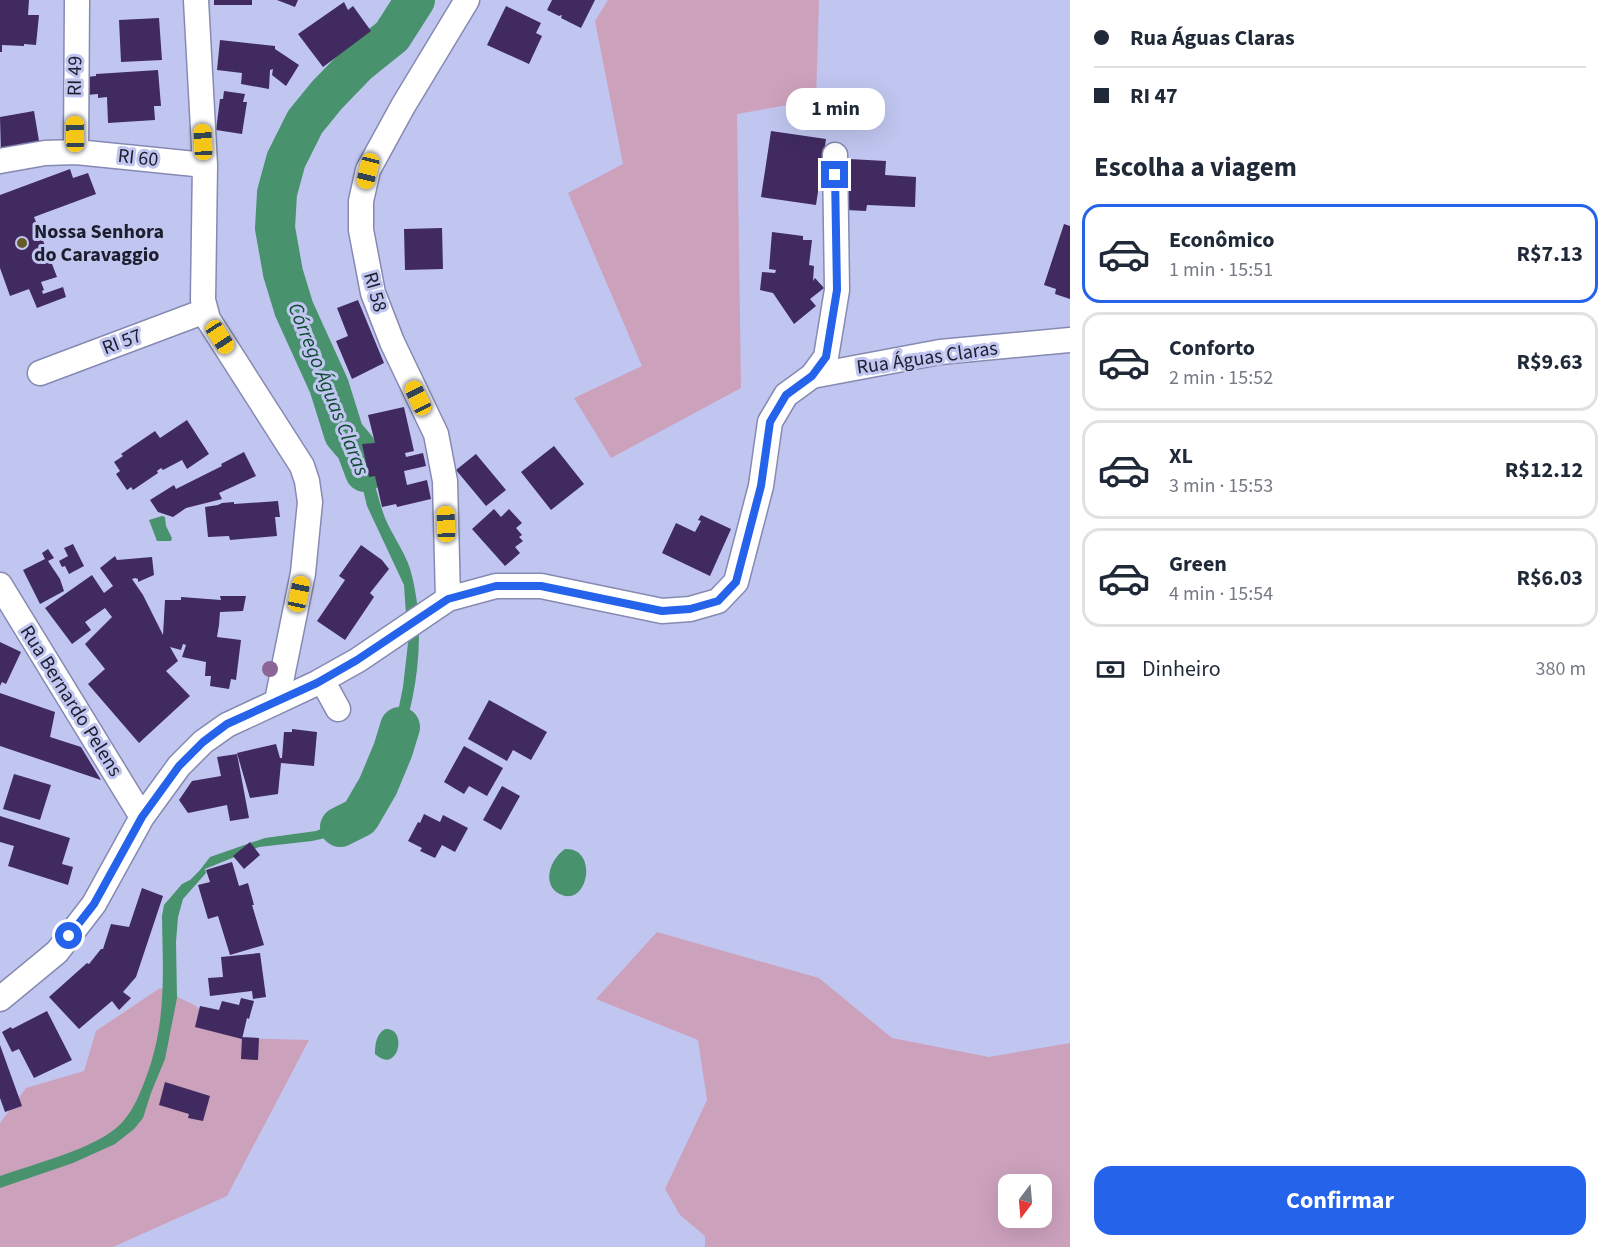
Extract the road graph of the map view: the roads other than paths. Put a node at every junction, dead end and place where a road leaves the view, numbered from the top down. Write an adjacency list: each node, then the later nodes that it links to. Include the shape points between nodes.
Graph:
1 (77, 0): 4 (street, RI 49)
2 (196, 0): 7 (street)
3 (467, 0): 13 (street, RI 58, via 368,171 361,201 373,293 436,434 445,481)
4 (75, 152): 6 (street, RI 60); 7 (street, RI 60)
5 (835, 155): 11 (street, via 837,290 826,357)
6 (0, 161)
7 (204, 165): 8 (street)
8 (205, 311): 10 (street, RI 57); 15 (street, via 302,466 307,481 310,502 303,573)
9 (1070, 339): 11 (street, Rua Águas Claras, via 940,352)
10 (40, 373)
11 (812, 376): 13 (street, Rua Águas Claras, via 786,395 770,422 761,486 736,582 718,601 662,611 541,586 496,586)
12 (0, 585): 17 (street, Rua Bernardo Pelens)
13 (448, 599): 14 (street, Rua Águas Claras)
14 (322, 680): 15 (street, Rua Águas Claras); 16 (street)
15 (277, 701): 17 (street, Rua Águas Claras, via 227,724 203,742 179,766)
16 (338, 709)
17 (142, 817): 18 (street, Rua Águas Claras, via 94,904 57,952)
18 (0, 999)

